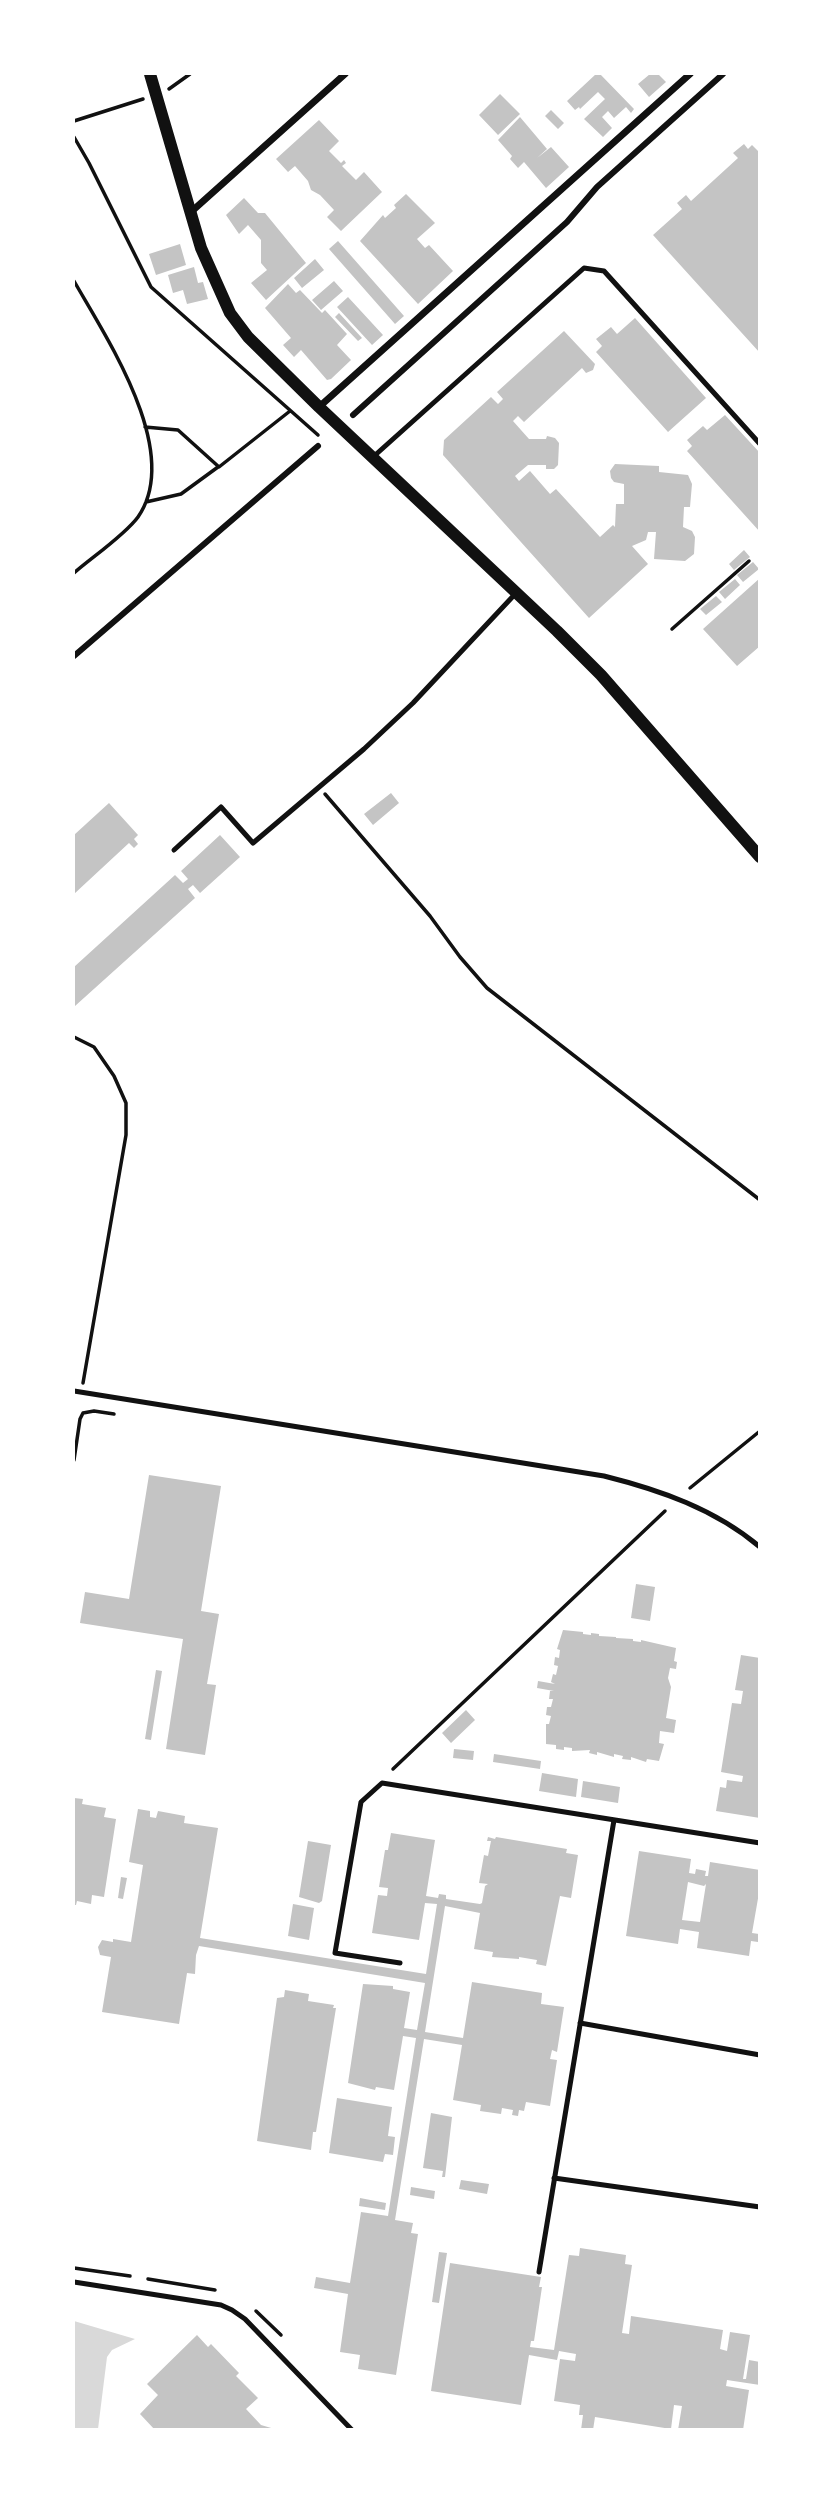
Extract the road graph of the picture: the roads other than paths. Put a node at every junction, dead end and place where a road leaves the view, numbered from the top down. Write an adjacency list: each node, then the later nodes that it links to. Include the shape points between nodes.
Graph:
1 (150, 74): 5 (street)
2 (345, 74): 5 (street)
3 (690, 74): 6 (street)
4 (723, 74): 7 (street)
5 (191, 212): 6 (street, via 201,248 230,313)
6 (319, 407): 10 (street)
7 (353, 415)
8 (760, 444): 10 (lane, via 604,271 584,268)
9 (318, 446): 12 (street)
10 (373, 457): 11 (street)
11 (517, 593): 13 (lane, via 413,703 253,843 221,807); 14 (street, via 601,676)
12 (74, 656)
13 (174, 850)
14 (760, 857)
15 (74, 1391): 16 (lane, via 604,1476 700,1508)
16 (760, 1547)
17 (614, 1820): 18 (lane); 19 (lane, via 382,1783 361,1802 335,1952); 20 (lane)
18 (760, 1843)
19 (400, 1963)
20 (580, 2023): 21 (lane); 22 (lane)
21 (760, 2055)
22 (554, 2178): 23 (lane); 24 (lane)
23 (760, 2207)
24 (539, 2272)
25 (74, 2281): 26 (lane, via 232,2310)
26 (352, 2430)

